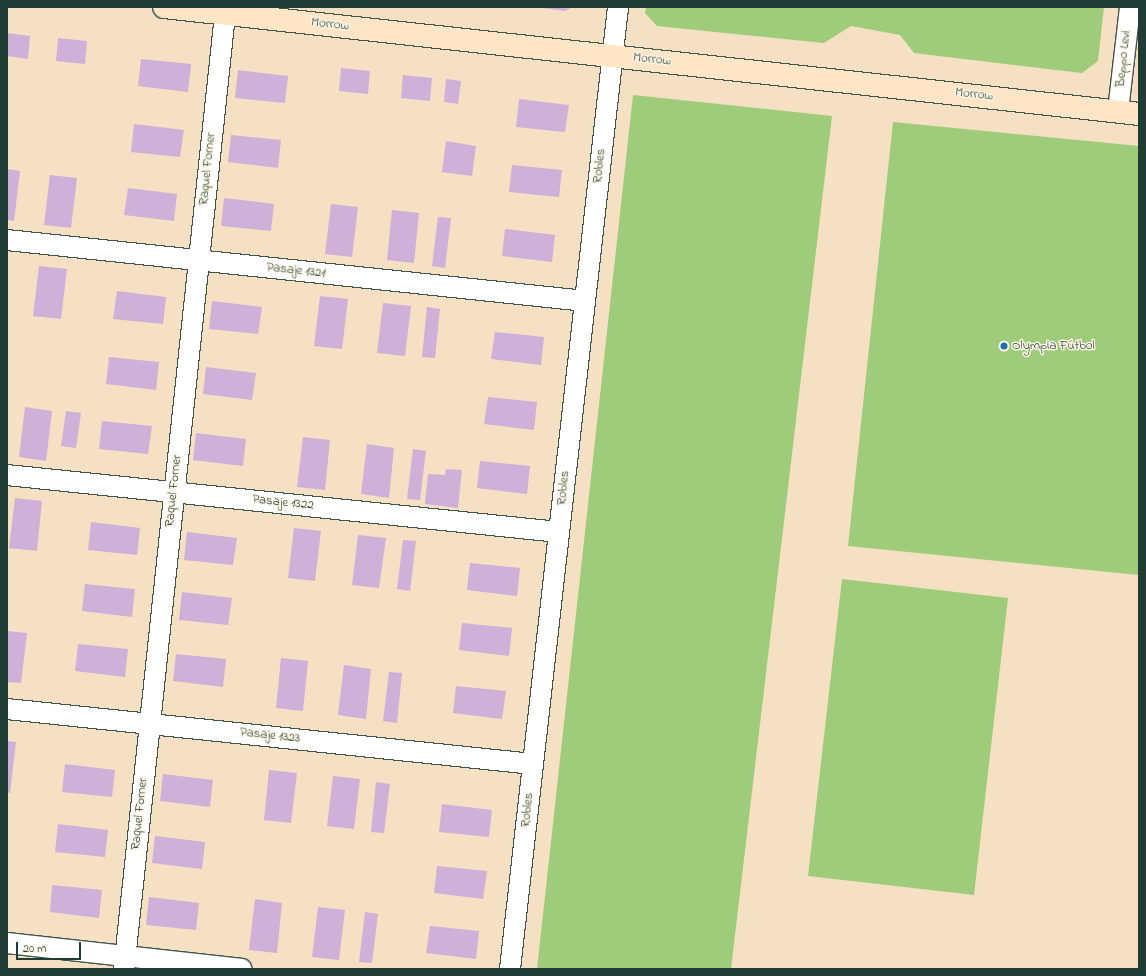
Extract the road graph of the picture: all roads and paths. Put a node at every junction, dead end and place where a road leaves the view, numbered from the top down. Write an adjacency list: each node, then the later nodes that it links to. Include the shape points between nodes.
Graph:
1 (164, 7): 4 (street, Morrow)
2 (618, 7): 5 (street, Robles)
3 (1130, 7): 6 (street, Beppo Levi)
4 (225, 14): 5 (street, Morrow); 8 (street, Raquel Forner)
5 (612, 56): 6 (street, Morrow); 9 (street, Robles)
6 (1129, 112)
7 (7, 240): 8 (street, Pasaje 1321)
8 (199, 260): 9 (street, Pasaje 1321); 11 (street, Raquel Forner)
9 (585, 301): 12 (street, Robles)
10 (7, 475): 11 (street, Pasaje 1322)
11 (174, 492): 12 (street, Pasaje 1322); 14 (street, Raquel Forner)
12 (559, 532): 15 (street, Robles)
13 (7, 709): 14 (street, Pasaje 1323)
14 (150, 724): 15 (street, Pasaje 1323); 17 (street, Raquel Forner)
15 (533, 764): 19 (street, Robles)
16 (7, 943): 17 (street)
17 (124, 963): 18 (street)
18 (242, 969)
19 (510, 969)

